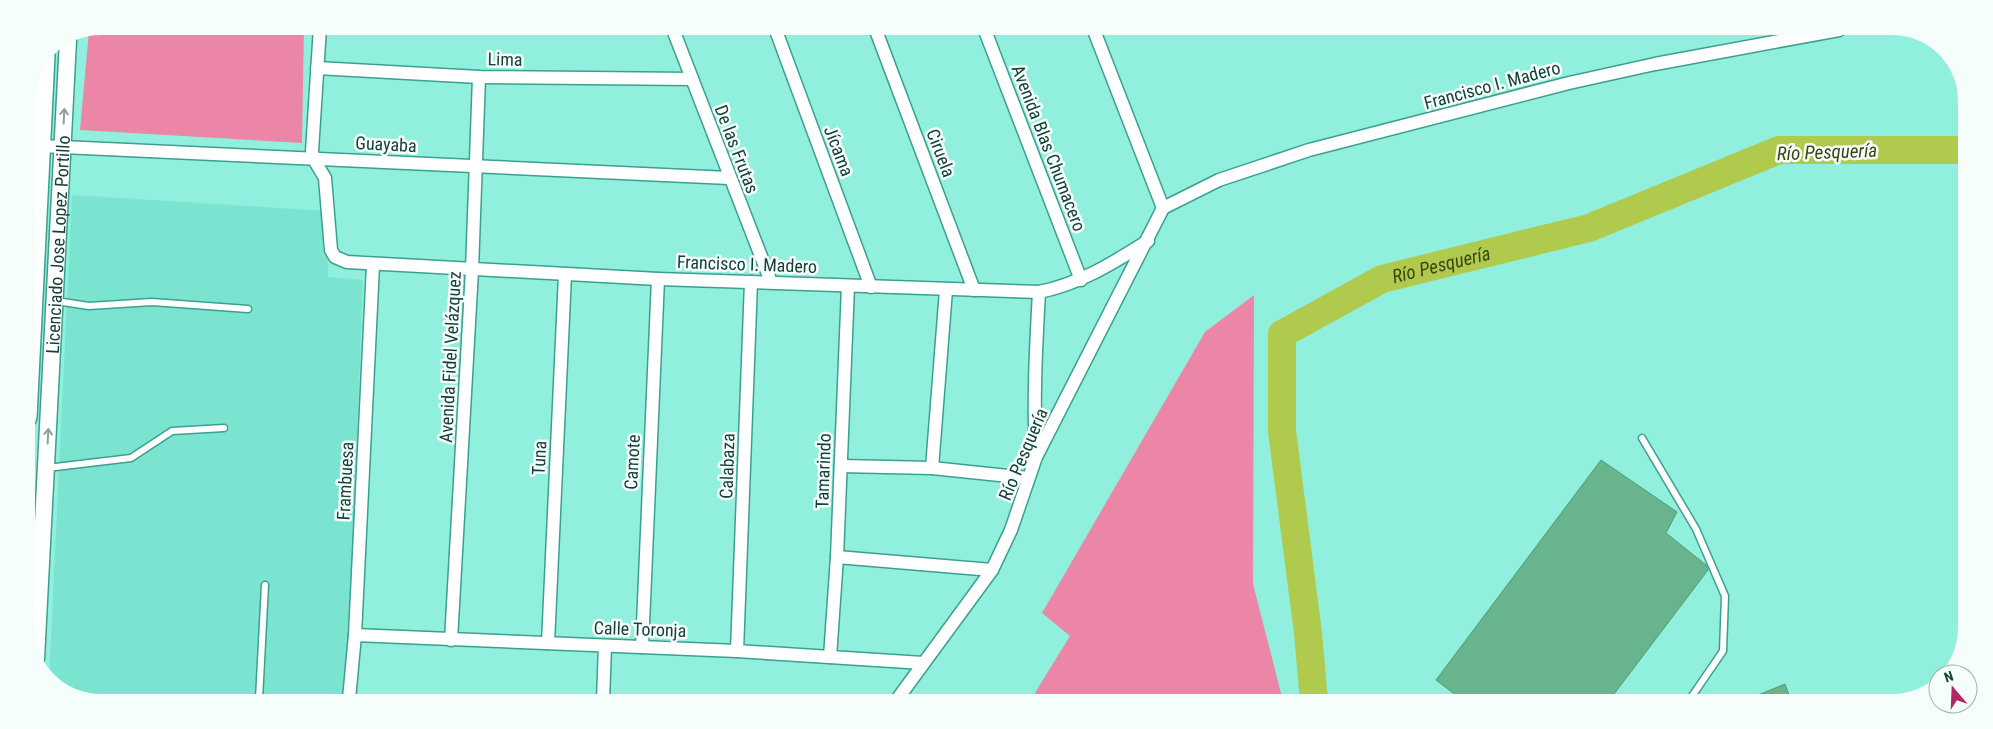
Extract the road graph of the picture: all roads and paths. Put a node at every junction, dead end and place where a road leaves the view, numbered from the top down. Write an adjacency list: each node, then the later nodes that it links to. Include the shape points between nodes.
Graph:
1 (319, 35): 9 (street)
2 (675, 35): 12 (street, De las Frutas)
3 (778, 35): 29 (street, Jícama)
4 (878, 35): 31 (street, Ciruela)
5 (987, 35): 25 (street, Avenida Blas Chumacero)
6 (1096, 35): 18 (street)
7 (1813, 35): 18 (street, Francisco I. Madero, via 1568,83 1309,150 1219,180)
8 (68, 44): 14 (street, Licenciado Jose Lopez Portillo, one-way to 8)
9 (317, 68): 11 (street, Lima); 15 (street)
10 (44, 69): 13 (highway, Licenciado Jose Lopez Portillo)
11 (479, 77): 12 (street, Lima); 16 (street, Avenida Fidel Velázquez)
12 (692, 80): 17 (street, De las Frutas)
13 (41, 146): 14 (street, Guayaba); 20 (highway, Licenciado Jose Lopez Portillo)
14 (62, 146): 15 (street, Guayaba); 33 (street, Licenciado Jose Lopez Portillo)
15 (314, 158): 16 (street, Guayaba); 21 (street, Francisco I. Madero, via 325,178 330,244 335,257)
16 (475, 165): 17 (street, Guayaba); 22 (street, Avenida Fidel Velázquez)
17 (729, 178): 27 (street, De las Frutas)
18 (1163, 208): 19 (street, Río Pesquería)
19 (1148, 241): 25 (street, Francisco I. Madero); 37 (street, Río Pesquería)
20 (35, 258)
21 (373, 265): 22 (street, Francisco I. Madero); 45 (street, Frambuesa)
22 (472, 270): 23 (street, Francisco I. Madero); 46 (street, Avenida Fidel Velázquez)
23 (565, 275): 24 (street, Francisco I. Madero); 47 (street, Tuna)
24 (658, 279): 26 (street, Francisco I. Madero); 50 (street, Camote)
25 (1081, 280): 32 (street, Francisco I. Madero)
26 (751, 282): 27 (street, Francisco I. Madero); 51 (street, Calabaza)
27 (771, 282): 28 (street, Francisco I. Madero)
28 (848, 286): 29 (street, Francisco I. Madero); 38 (street, Tamarindo)
29 (871, 287): 30 (street, Francisco I. Madero)
30 (946, 290): 31 (street, Francisco I. Madero); 40 (street)
31 (974, 290): 32 (street, Francisco I. Madero)
32 (1039, 292): 37 (street, via 1034,424)
33 (54, 301): 34 (lane, via 89,306 152,302); 39 (street, Licenciado Jose Lopez Portillo, one-way to 33)
34 (248, 309)
35 (224, 428): 39 (lane, via 172,432 131,458)
36 (1642, 438): 58 (lane, via 1696,529 1725,596 1723,651)
37 (1036, 458): 41 (street, Río Pesquería)
38 (841, 466): 40 (street); 42 (street, Tamarindo)
39 (46, 468): 48 (street, Licenciado Jose Lopez Portillo)
40 (932, 468): 41 (street)
41 (1028, 478): 43 (street, Río Pesquería, via 1011,530)
42 (837, 556): 43 (street); 52 (street, Tamarindo)
43 (992, 570): 53 (street, Río Pesquería)
44 (264, 585): 54 (lane)
45 (355, 635): 46 (street, Calle Toronja); 55 (street, Frambuesa)
46 (451, 640): 47 (street, Calle Toronja)
47 (548, 643): 49 (street, Calle Toronja)
48 (37, 644)
49 (605, 646): 50 (street, Calle Toronja); 56 (street)
50 (642, 646): 51 (street, Calle Toronja)
51 (737, 651): 52 (street, Calle Toronja)
52 (830, 657): 53 (street, Calle Toronja)
53 (923, 663): 57 (street, Río Pesquería)
54 (260, 694)
55 (350, 694)
56 (603, 694)
57 (901, 694)
58 (1693, 694)

